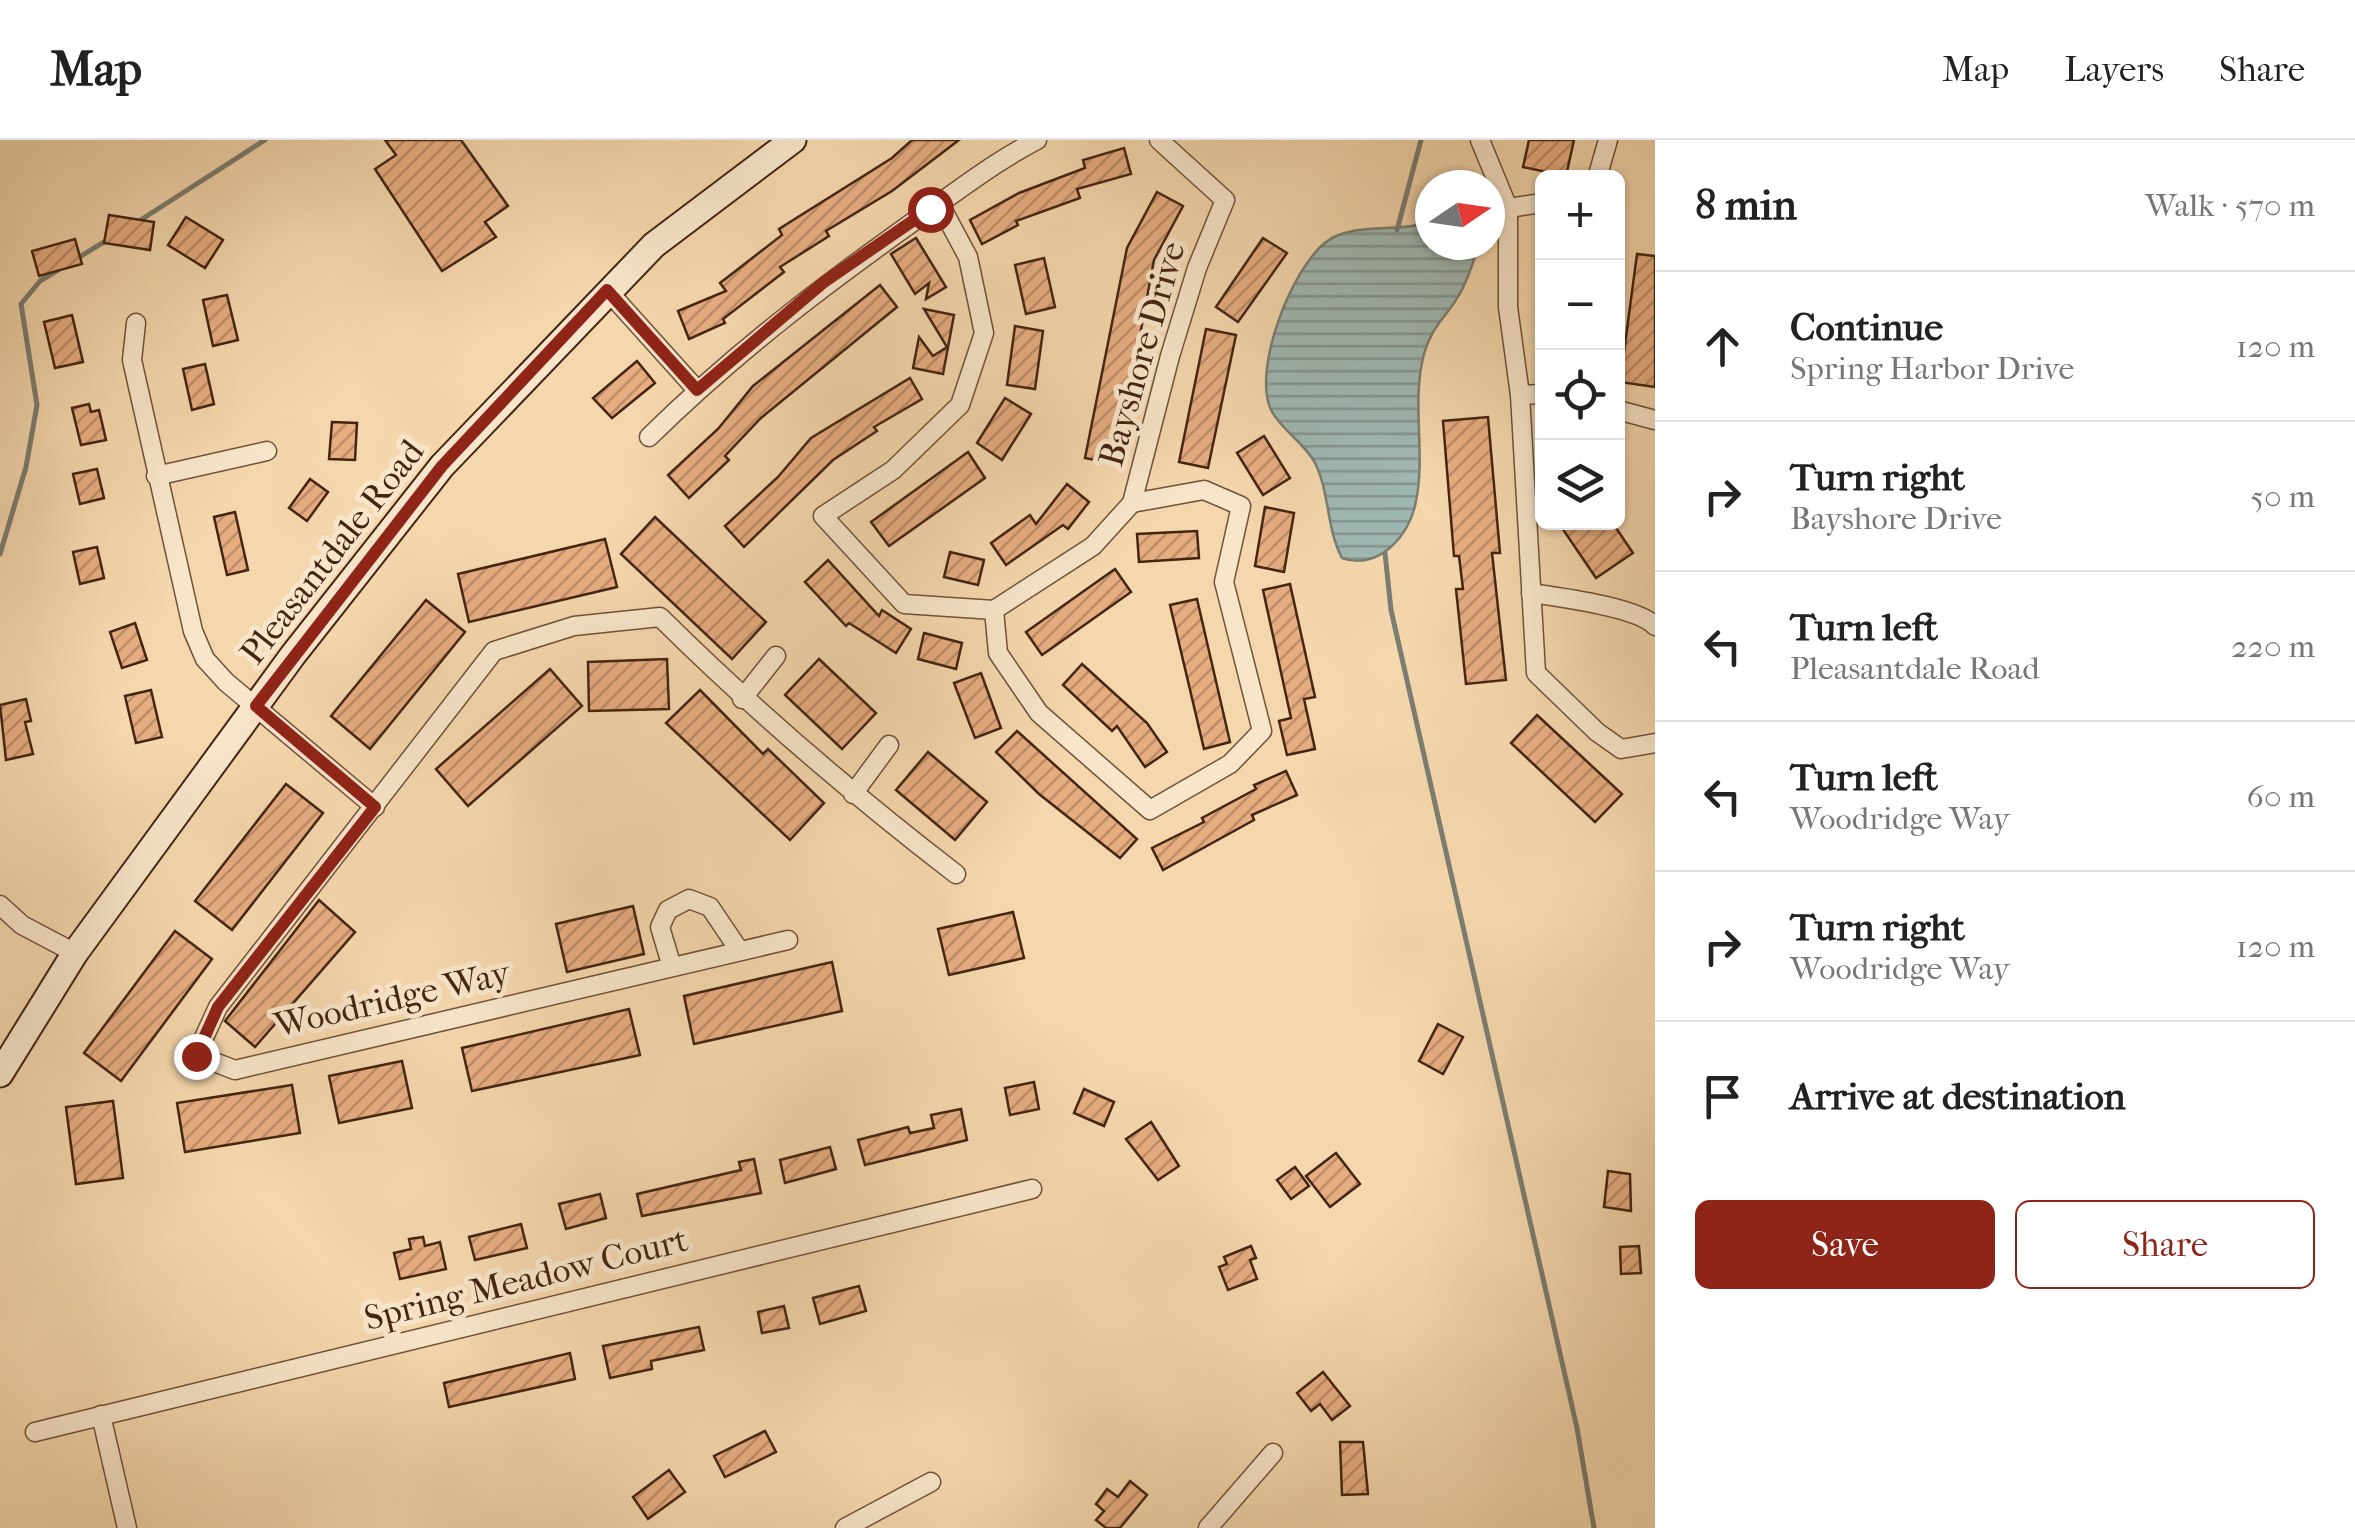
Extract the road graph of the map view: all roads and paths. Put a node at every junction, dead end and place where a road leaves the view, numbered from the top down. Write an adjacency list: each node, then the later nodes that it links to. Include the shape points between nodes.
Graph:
1 (793, 140): 10 (main road, Pleasantdale Road, via 654,245)
2 (1038, 140): 7 (street, via 993,162)
3 (1159, 140): 20 (street, Bayshore Drive, via 1225,200 1176,338)
4 (1480, 140): 9 (street)
5 (1608, 140): 6 (street)
6 (1600, 170)
7 (940, 203): 12 (street, via 824,282); 22 (street, via 968,257 984,333 960,404 893,470 823,516 904,604)
8 (1535, 204): 9 (street)
9 (1508, 208): 14 (street, via 1508,307)
10 (607, 290): 12 (street); 26 (main road, Pleasantdale Road, via 442,466)
11 (136, 323): 19 (street, via 132,360)
12 (697, 390): 17 (street)
13 (1535, 394): 14 (street)
14 (1520, 395): 21 (street)
15 (1625, 412): 16 (street)
16 (1655, 420)
17 (649, 437)
18 (268, 451): 19 (street)
19 (156, 476): 26 (street, via 192,631 205,659)
20 (1132, 503): 22 (street, Bayshore Drive, via 1093,546); 22 (street, via 1204,490 1241,506 1224,582 1262,730 1230,764 1150,810 1038,713 998,653)
21 (1531, 593): 23 (street, via 1626,613); 27 (street, via 1536,672 1621,749)
22 (994, 610)
23 (1655, 626)
24 (776, 656): 25 (street)
25 (742, 698): 29 (street, Woodridge Way); 30 (street, Woodridge Way, via 660,616 574,626 494,651)
26 (256, 706): 30 (street); 35 (main road, Pleasantdale Road)
27 (1655, 742)
28 (889, 745): 29 (street)
29 (853, 794): 31 (street, Woodridge Way)
30 (375, 807): 36 (street, Woodridge Way, via 218,1007 196,1056 235,1070)
31 (956, 874)
32 (0, 905): 35 (street)
33 (788, 940): 34 (street, Woodridge Way)
34 (739, 950): 36 (street, Woodridge Way); 36 (street, via 710,908 688,899 668,910 660,927)
35 (75, 953): 37 (main road, Pleasantdale Road)
36 (672, 966)
37 (0, 1074)
38 (1032, 1189): 39 (street, Spring Meadow Court)
39 (101, 1415): 40 (street, Spring Meadow Court); 43 (street)
40 (35, 1432)
41 (1273, 1453): 45 (street)
42 (931, 1482): 44 (street)
43 (126, 1528)
44 (844, 1528)
45 (1208, 1528)

